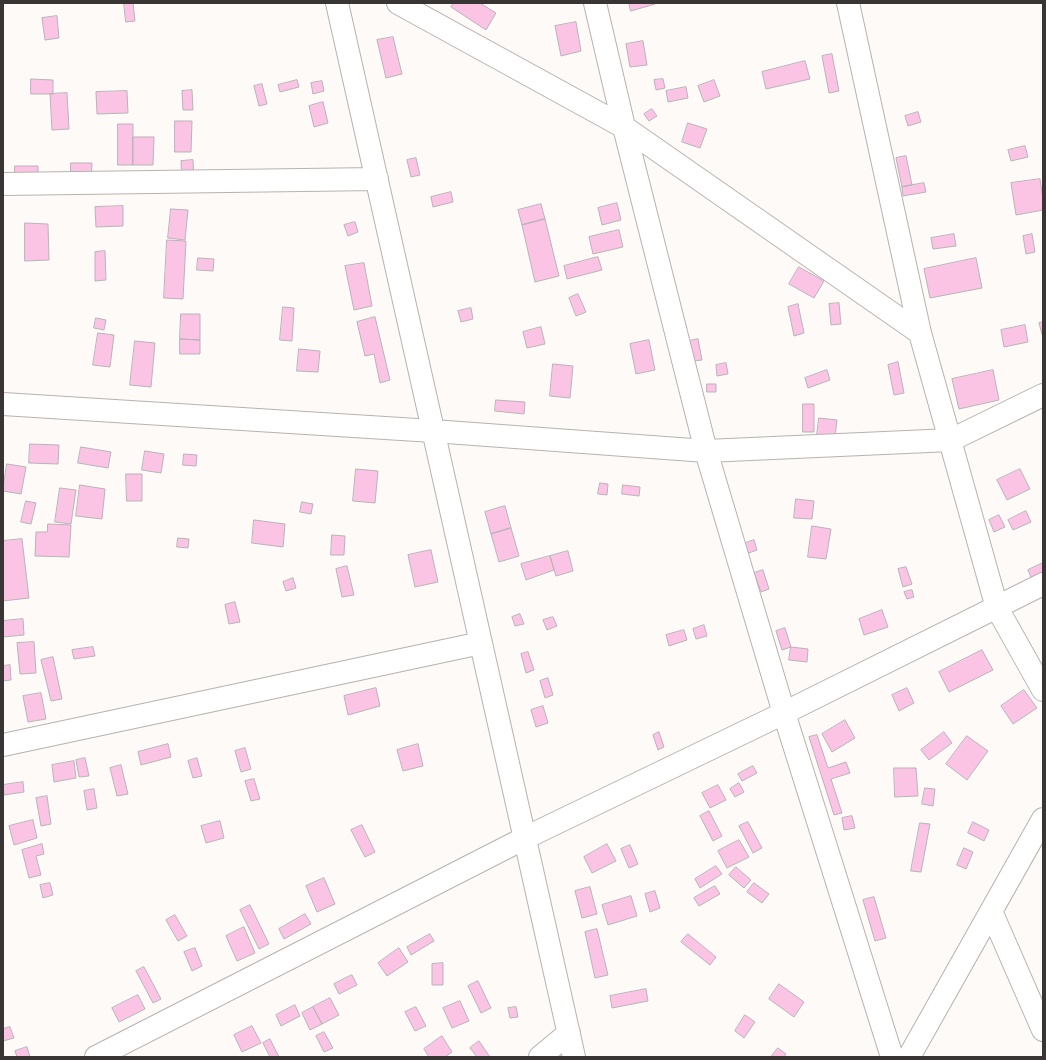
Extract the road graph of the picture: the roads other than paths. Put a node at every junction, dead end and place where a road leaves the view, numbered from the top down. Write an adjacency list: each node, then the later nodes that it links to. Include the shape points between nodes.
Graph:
1 (337, 3): 6 (street)
2 (398, 3): 5 (street)
3 (595, 3): 5 (street)
4 (848, 3): 8 (street)
5 (624, 127): 8 (street); 13 (street)
6 (376, 179): 7 (street); 11 (street)
7 (3, 184)
8 (920, 333): 12 (street)
9 (1043, 395): 12 (street)
10 (3, 404): 11 (street)
11 (433, 431): 13 (street); 16 (street)
12 (951, 440): 13 (street); 15 (street)
13 (706, 451): 18 (street)
14 (1043, 584): 15 (street)
15 (997, 608): 17 (street); 18 (street)
16 (481, 643): 19 (street); 21 (street)
17 (1043, 690)
18 (784, 713): 21 (street); 28 (street)
19 (3, 744)
20 (1043, 818): 22 (street)
21 (525, 838): 24 (street); 25 (street)
22 (991, 911): 23 (street); 29 (street)
23 (1043, 1030)
24 (569, 1033): 26 (street); 27 (street)
25 (96, 1057)
26 (540, 1057)
27 (574, 1057)
28 (892, 1057)
29 (909, 1057)

